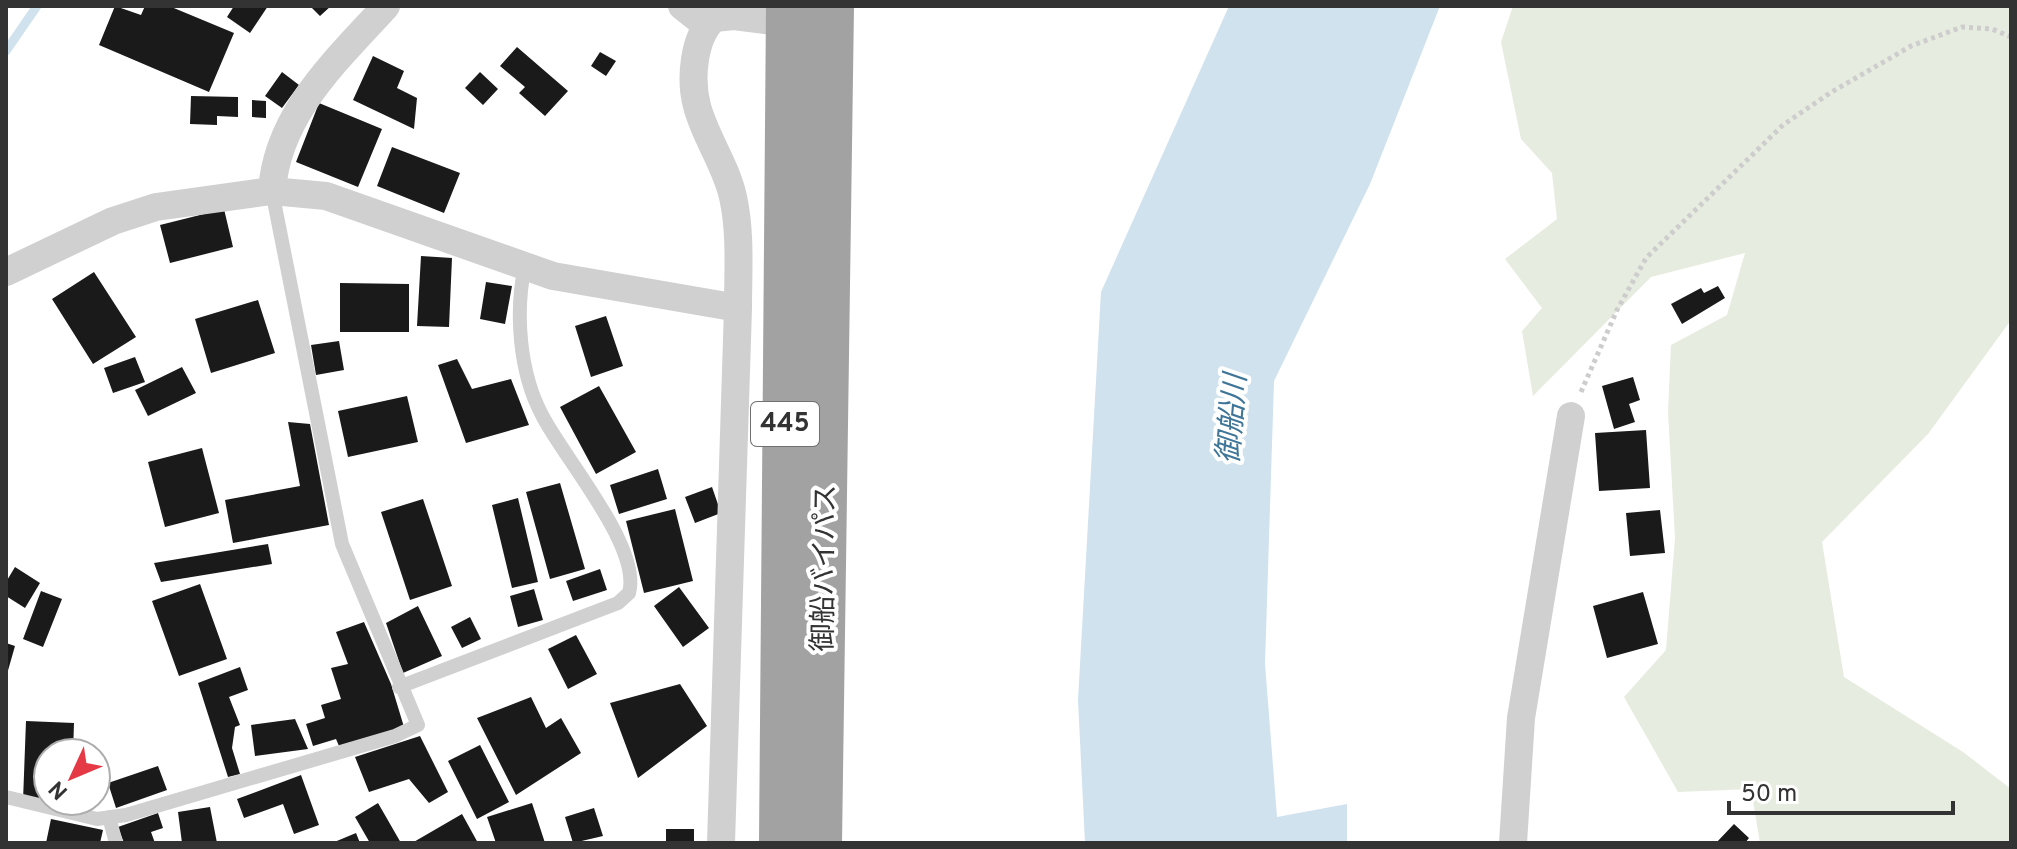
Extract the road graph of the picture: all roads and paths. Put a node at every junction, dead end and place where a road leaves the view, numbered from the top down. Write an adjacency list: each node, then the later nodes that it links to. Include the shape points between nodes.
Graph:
1 (386, 6): 7 (street, via 291,121 278,151)
2 (682, 6): 5 (street)
3 (832, 6): 21 (highway, 御船バイパス / 445)
4 (788, 15): 5 (street, via 714,18); 20 (highway, 御船バイパス / 445)
5 (706, 25): 10 (street, via 695,70 696,105 733,195)
6 (2011, 37): 11 (path, via 1992,29 1962,27 1911,46 1783,125 1646,258)
7 (272, 191): 8 (street, via 326,196); 9 (street, via 156,207 113,221); 12 (lane, via 342,544)
8 (525, 266): 10 (street, via 553,276); 12 (lane, via 519,321 540,413 612,525 632,583 618,603)
9 (6, 272)
10 (738, 308): 19 (street)
11 (1571, 416): 22 (street, via 1521,718)
12 (399, 687): 15 (lane, via 418,725 410,729)
13 (6, 797): 14 (lane)
14 (32, 803)
15 (112, 816)
16 (89, 817): 17 (lane)
17 (109, 817): 18 (lane)
18 (116, 843)
19 (721, 843)
20 (781, 843)
21 (820, 843)
22 (1513, 843)

